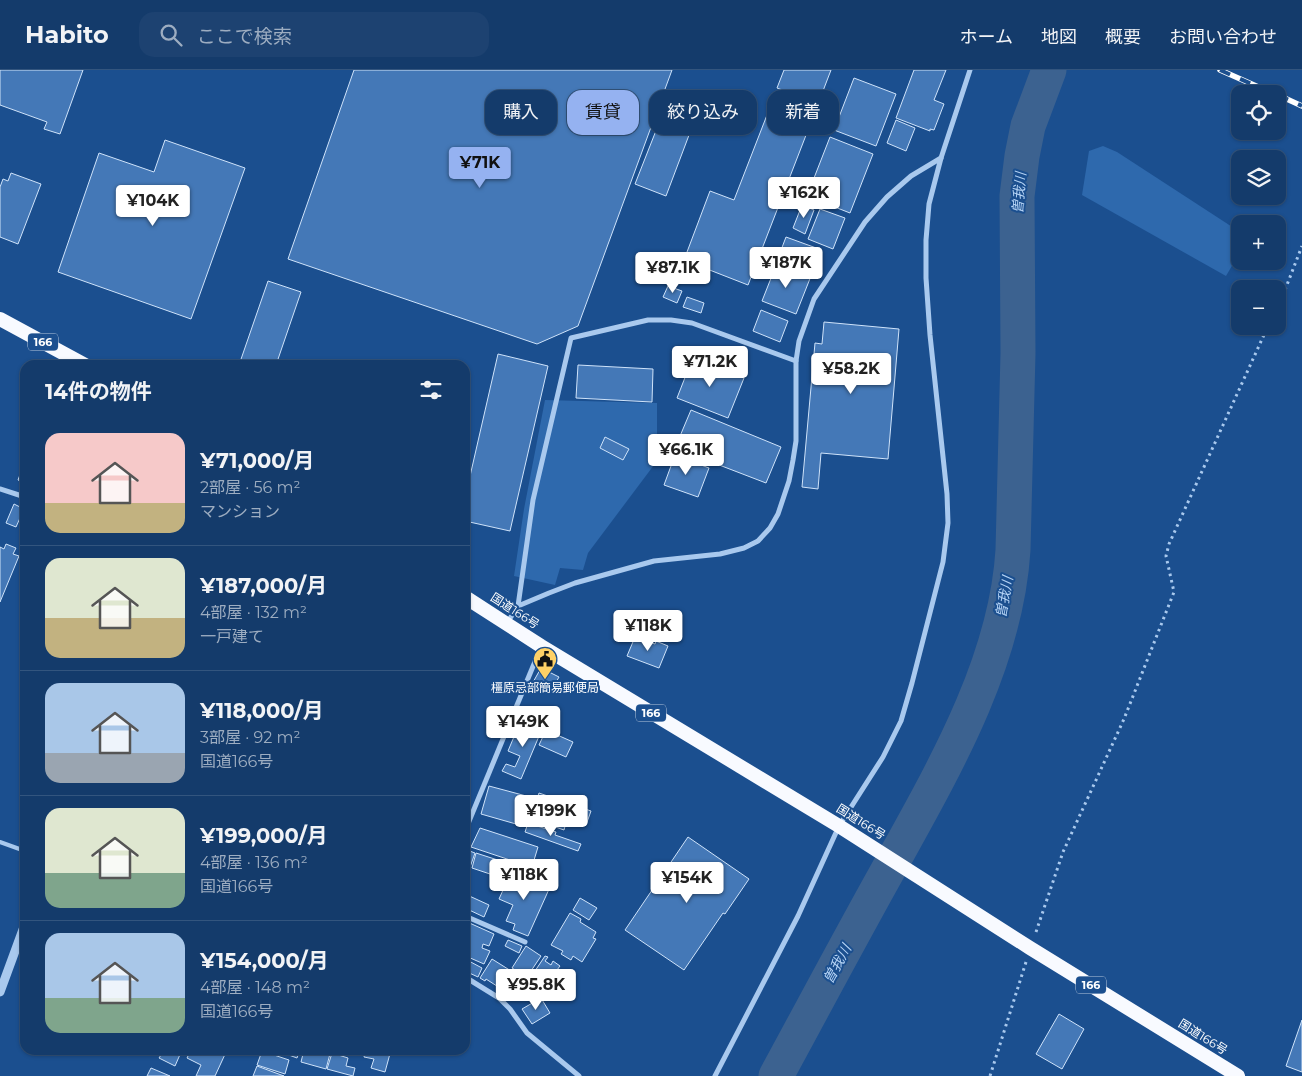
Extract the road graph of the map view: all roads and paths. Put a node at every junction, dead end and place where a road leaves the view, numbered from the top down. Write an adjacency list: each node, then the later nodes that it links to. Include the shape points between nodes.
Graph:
1 (970, 70): 2 (street)
2 (941, 158): 8 (street, via 887,197 865,222 814,298 799,340); 16 (street, via 929,204 926,278 947,494 948,524 943,562 901,721 883,757)
3 (1302, 246): 4 (path)
4 (1286, 287)
5 (0, 319): 7 (highway, 166)
6 (1264, 335): 22 (path, via 1168,544 1166,556 1174,592 1124,719 1063,852)
7 (76, 360)
8 (796, 361): 12 (street, via 796,441 789,481 778,514 758,541 720,554 654,561 575,584); 12 (street, via 692,323 671,320 648,320 571,338 533,500)
9 (0, 489): 10 (street)
10 (20, 495)
11 (470, 600): 13 (highway, 国道166号 / 166)
12 (518, 606): 13 (street)
13 (507, 623): 14 (highway, 国道166号 / 166)
14 (541, 646): 15 (street); 16 (highway, 国道166号 / 166)
15 (470, 818)
16 (839, 826): 22 (highway, 国道166号 / 166); 26 (street, via 798,916)
17 (0, 842): 18 (lane)
18 (20, 850)
19 (470, 918): 21 (street)
20 (20, 938): 24 (street)
21 (525, 942)
22 (1030, 948): 27 (path); 28 (highway, 国道166号 / 166)
23 (470, 980): 25 (street, via 499,998 526,1033)
24 (0, 992)
25 (579, 1076)
26 (715, 1076)
27 (990, 1076)
28 (1238, 1076)

